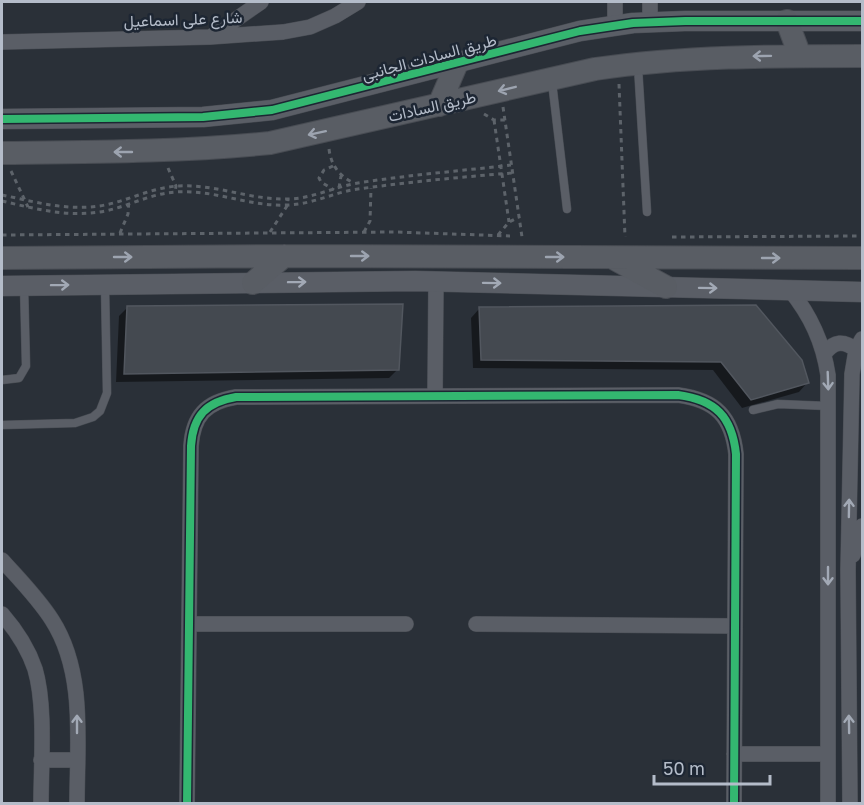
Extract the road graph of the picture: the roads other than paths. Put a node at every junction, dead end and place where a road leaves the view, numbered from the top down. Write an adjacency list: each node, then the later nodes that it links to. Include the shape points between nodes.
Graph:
1 (261, 2): 9 (street)
2 (358, 2): 9 (street, شارع على اسماعيل, via 310,27)
3 (615, 2): 8 (street)
4 (650, 2): 7 (street)
5 (787, 21): 6 (street, طريق السادات الجانبى); 7 (street, طريق السادات الجانبى); 11 (main road)
6 (862, 21)
7 (650, 22): 8 (street, طريق السادات الجانبى)
8 (615, 25): 13 (street, طريق السادات الجانبى)
9 (210, 37): 10 (street, شارع على اسماعيل)
10 (2, 42)
11 (800, 56): 12 (main road, طريق السادات); 14 (main road, طريق السادات, one-way to 14)
12 (862, 56)
13 (457, 63): 16 (main road); 17 (street, طريق السادات الجانبى, via 306,103 237,115)
14 (638, 63): 15 (main road, طريق السادات); 20 (lane)
15 (552, 77): 16 (main road, طريق السادات, one-way to 16); 19 (lane)
16 (439, 105): 18 (main road, طريق السادات, one-way to 18, via 248,145)
17 (2, 119)
18 (6, 160)
19 (567, 209)
20 (647, 212)
21 (284, 256): 22 (main road, one-way to 22); 23 (main road, one-way to 21); 26 (main road)
22 (611, 257): 24 (main road, one-way to 24); 30 (main road)
23 (2, 258)
24 (862, 258)
25 (436, 281): 26 (street, one-way to 25); 30 (street, one-way to 30); 36 (street)
26 (253, 283): 28 (street)
27 (24, 285): 28 (street, one-way to 28); 29 (street); 35 (lane, via 26,366 19,378)
28 (105, 285): 39 (lane, via 107,393 100,411 75,423)
29 (2, 286)
30 (666, 287): 31 (street, one-way to 31)
31 (790, 290): 32 (street); 34 (street, via 813,323)
32 (862, 292)
33 (859, 344): 34 (street, via 840,343); 42 (street, one-way to 33, via 852,374)
34 (825, 353): 37 (street, one-way to 37)
35 (2, 380)
36 (435, 396): 44 (street, via 236,398 208,406 192,431); 47 (street, via 678,395 697,397 713,406 726,419 734,436)
37 (828, 406): 38 (lane, via 778,404); 49 (street, one-way to 49)
38 (753, 410)
39 (2, 425)
40 (862, 526): 42 (street)
41 (2, 560): 53 (street, one-way to 41, via 75,687 63,642 39,602)
42 (848, 570): 48 (street)
43 (2, 614): 52 (street, via 19,636 35,670)
44 (189, 624): 45 (street); 57 (street)
45 (406, 624)
46 (476, 624): 47 (street)
47 (734, 626): 50 (street)
48 (849, 698): 49 (street); 54 (street, one-way to 48)
49 (828, 699): 51 (street)
50 (734, 754): 51 (street); 58 (street)
51 (828, 754): 59 (street)
52 (41, 760): 53 (street); 55 (street)
53 (77, 760): 56 (street)
54 (850, 803)
55 (41, 804)
56 (77, 804)
57 (187, 804)
58 (734, 804)
59 (828, 804)

